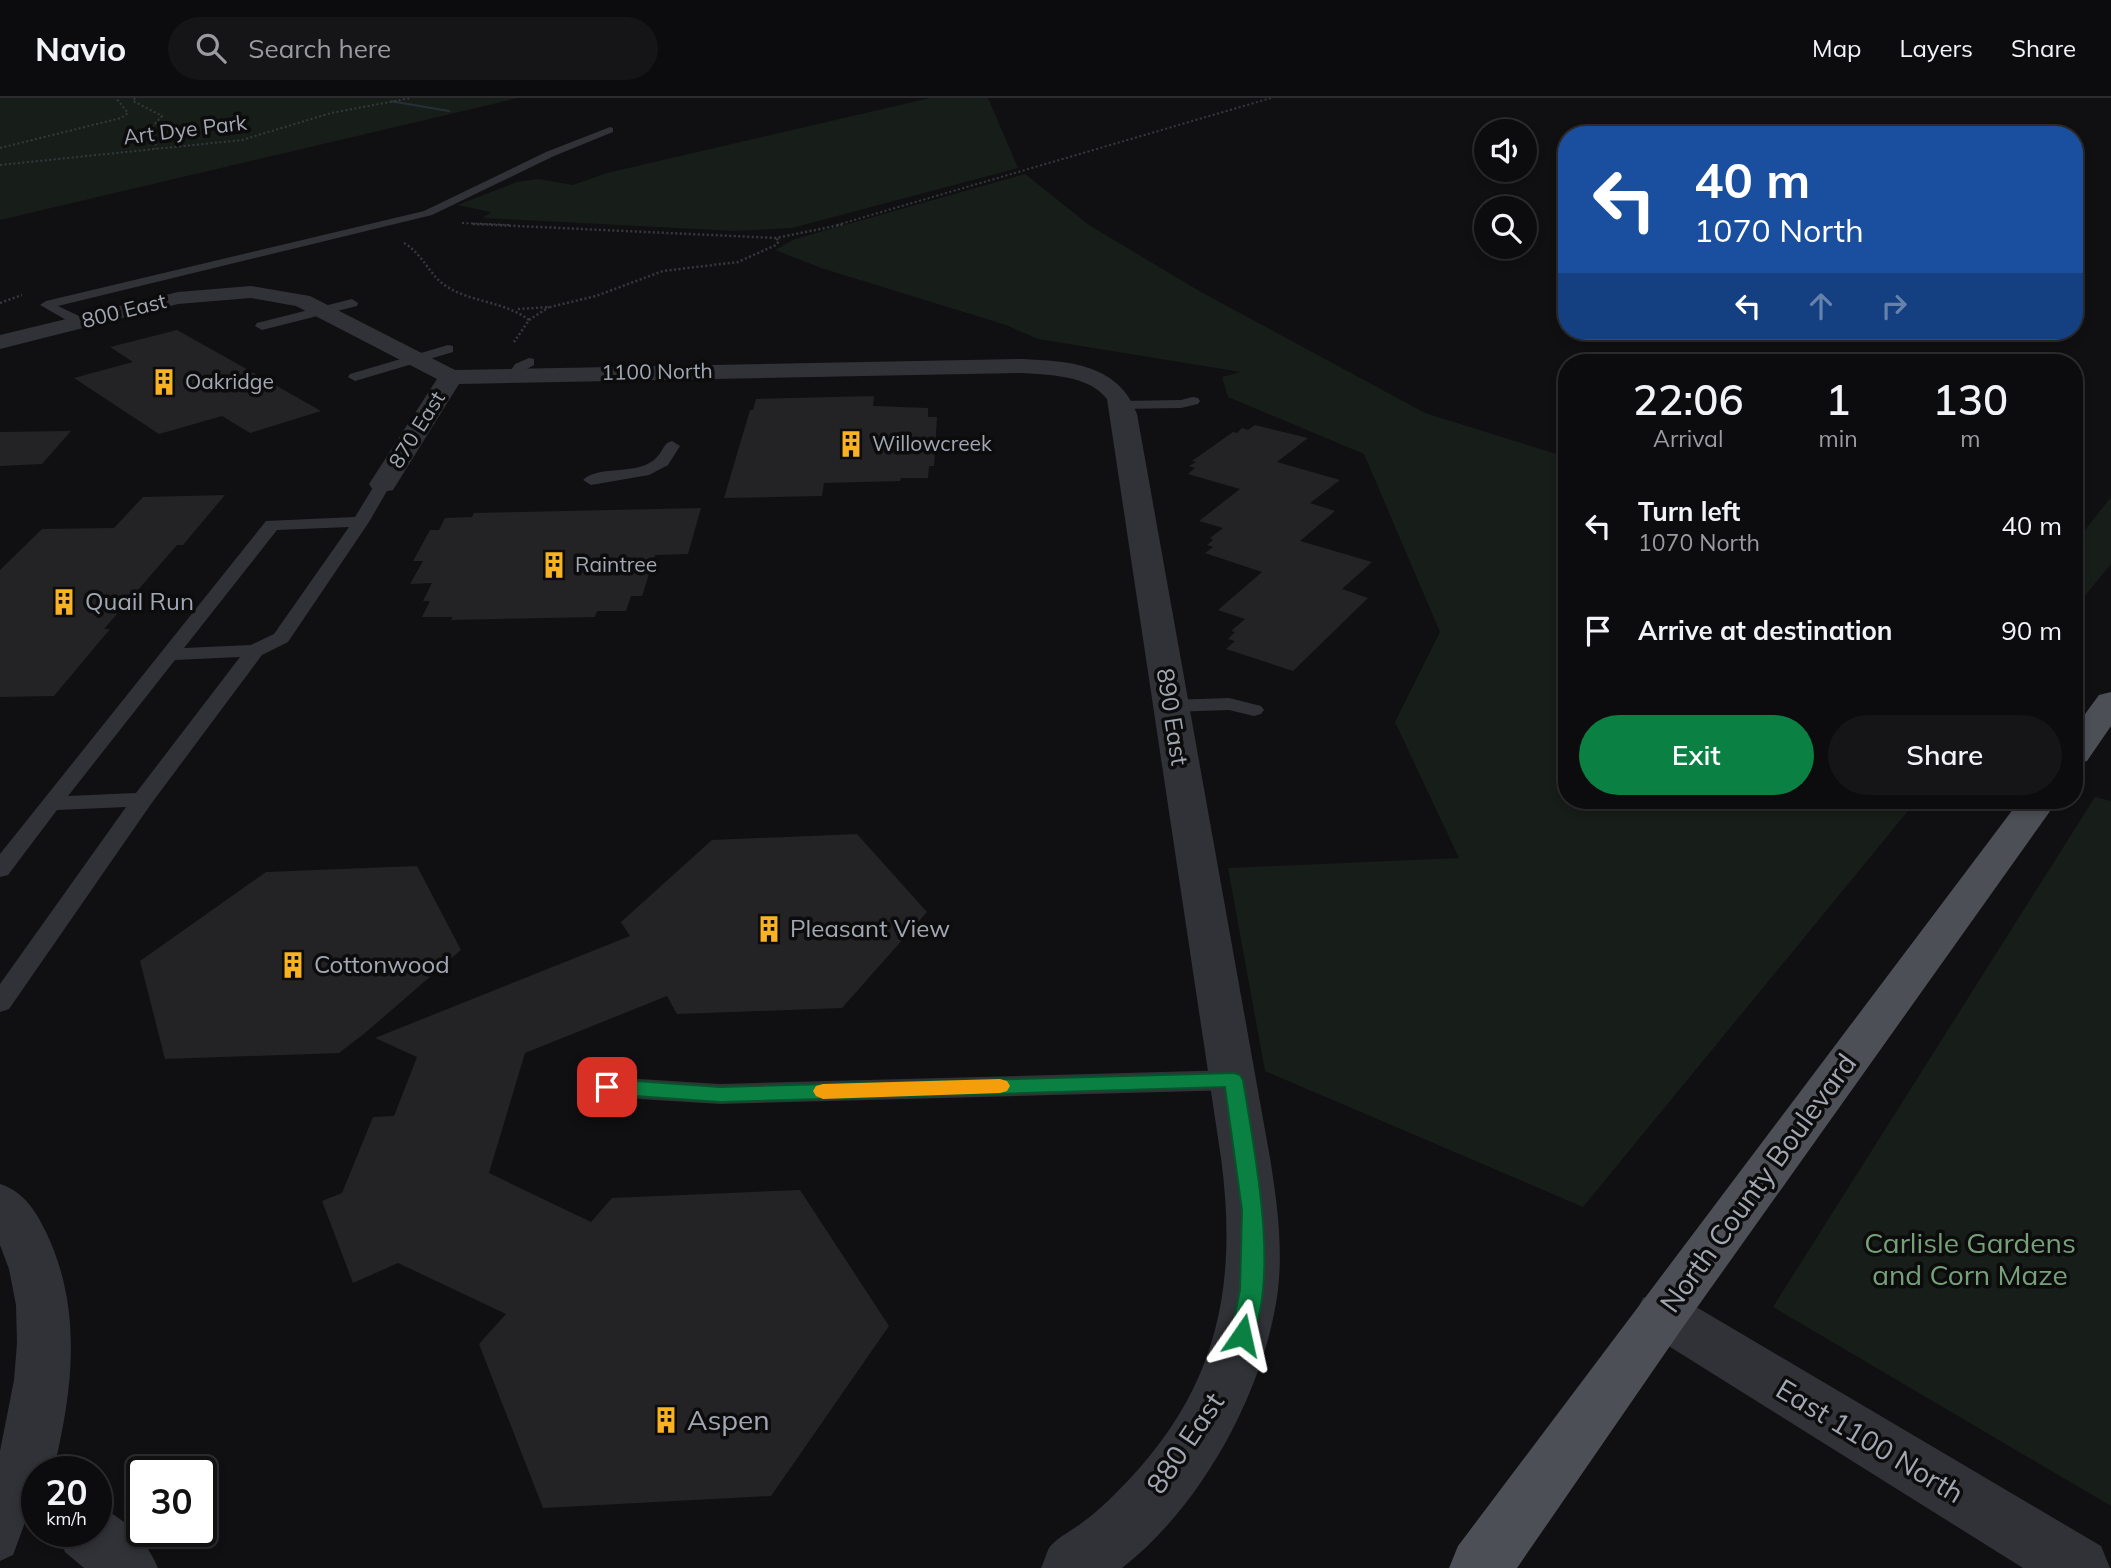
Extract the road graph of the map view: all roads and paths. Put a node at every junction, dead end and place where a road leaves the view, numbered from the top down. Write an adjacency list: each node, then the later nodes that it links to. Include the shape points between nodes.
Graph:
1 (116, 98): 6 (path, via 128,113 121,118)
2 (135, 98): 7 (path, via 162,116 153,126)
3 (411, 98): 7 (path, Art Dye Park, via 331,113 242,140)
4 (1271, 98): 11 (path, via 848,223)
5 (610, 130): 9 (lane)
6 (0, 148)
7 (156, 149): 8 (path, Art Dye Park)
8 (0, 165)
9 (428, 213): 10 (lane); 11 (path, via 488,225)
10 (370, 227): 15 (path, via 417,249 444,285 485,303); 18 (lane, via 46,304)
11 (776, 238): 14 (path, via 776,246 738,262 663,271)
12 (251, 292): 16 (street, 1100 North, via 291,297); 18 (street, 800 East, via 178,298)
13 (352, 303): 16 (lane)
14 (550, 307): 15 (path); 17 (path)
15 (518, 309): 17 (path)
16 (320, 310): 19 (lane); 23 (street, 1100 North)
17 (529, 320): 21 (path)
18 (80, 322): 20 (street, 800 East)
19 (262, 326)
20 (0, 342)
21 (510, 347)
22 (448, 349): 23 (lane)
23 (415, 359): 24 (lane); 25 (street, 1100 North)
24 (355, 377)
25 (451, 377): 27 (street, 1100 North, via 522,368 823,362 1022,366 1082,375 1108,387); 30 (street, 870 East)
26 (1193, 401): 27 (lane)
27 (1121, 405): 35 (street, 890 East)
28 (673, 446): 29 (lane, via 662,462 643,472)
29 (591, 480)
30 (383, 484): 31 (lane)
31 (361, 522): 32 (lane, via 281,638); 33 (lane, via 272,525)
32 (255, 651): 33 (lane); 38 (lane)
33 (169, 654): 39 (lane)
34 (2111, 702): 37 (main road)
35 (1170, 706): 36 (lane, via 1229,704); 43 (street, 890 East)
36 (1254, 710)
37 (2083, 741)
38 (144, 799): 39 (lane); 42 (lane)
39 (50, 804): 41 (lane)
40 (2032, 809): 46 (main road, North County Boulevard)
41 (0, 870)
42 (0, 1003)
43 (1234, 1080): 44 (lane, via 720,1094); 51 (street, 880 East, via 1253,1210 1251,1290 1242,1335 1206,1422 1176,1467 1138,1512)
44 (607, 1087)
45 (0, 1204): 47 (street, via 25,1244 45,1329 41,1398)
46 (1662, 1314): 52 (main road, North County Boulevard); 53 (street, East 1100 North)
47 (18, 1494): 48 (lane)
48 (0, 1543)
49 (106, 1547): 50 (street)
50 (127, 1568)
51 (1072, 1568)
52 (1480, 1568)
53 (2079, 1568)

